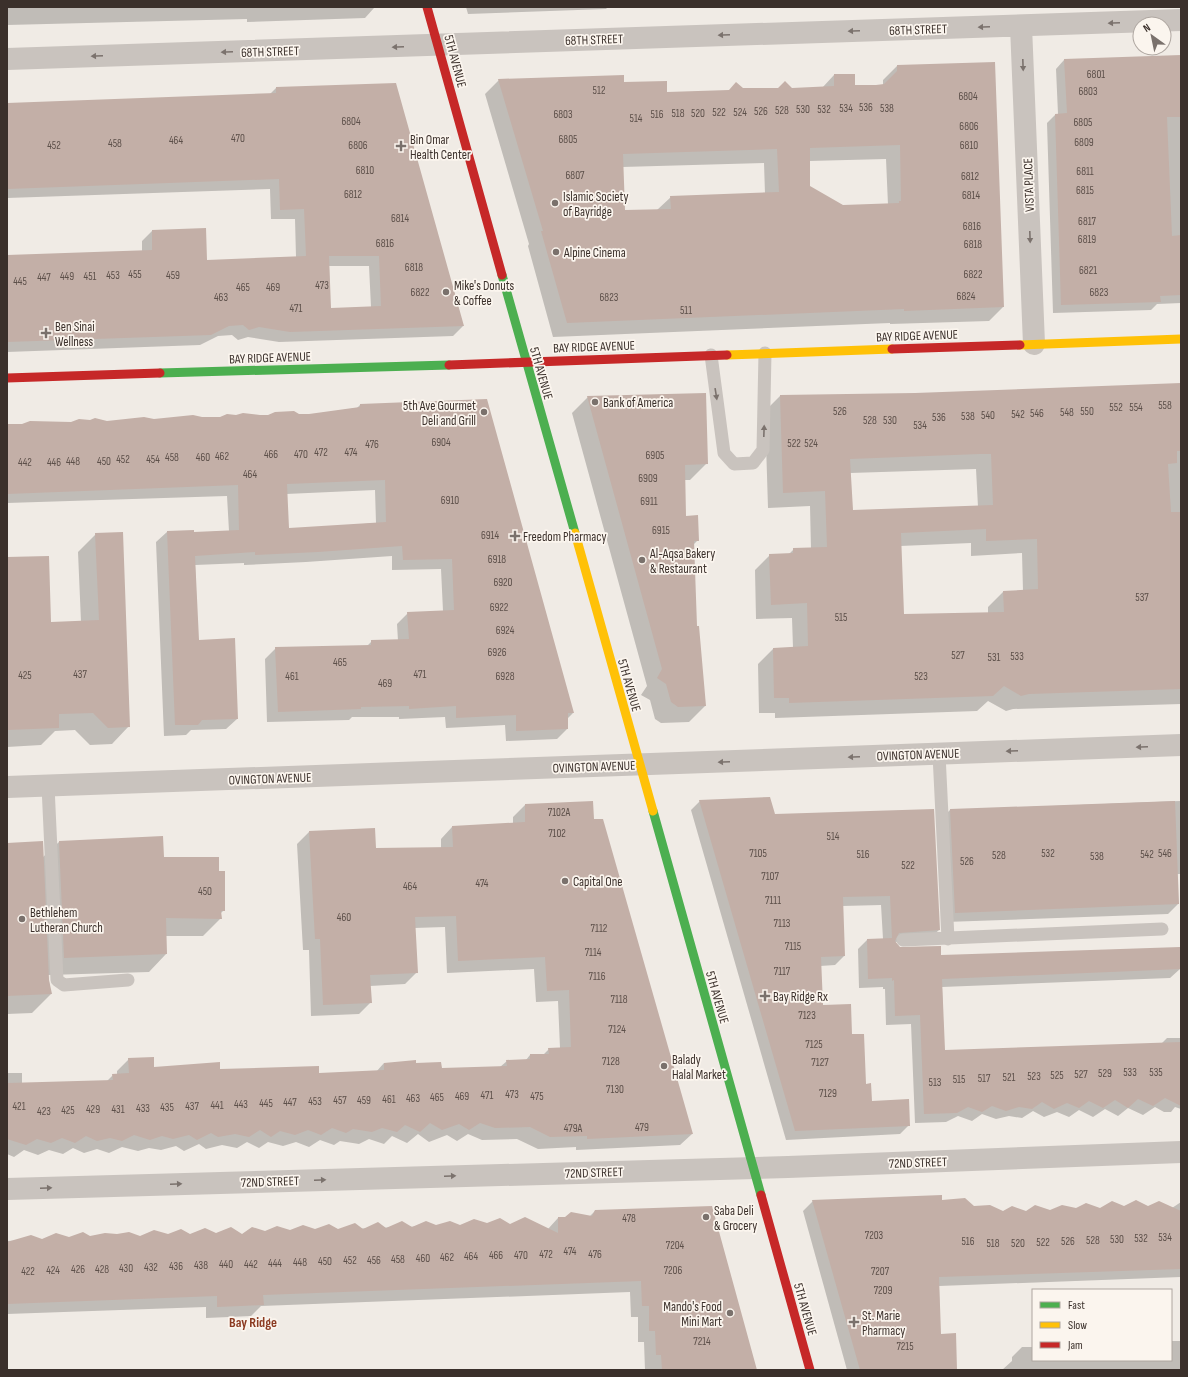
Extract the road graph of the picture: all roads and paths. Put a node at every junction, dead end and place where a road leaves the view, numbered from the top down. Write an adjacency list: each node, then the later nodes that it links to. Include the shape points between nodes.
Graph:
1 (427, 7): 4 (street, 5TH AVENUE)
2 (1181, 20): 3 (street, 68TH STREET, one-way to 3)
3 (1021, 26): 4 (street, 68TH STREET, one-way to 4); 7 (street, VISTA PLACE, one-way to 7)
4 (437, 44): 5 (street, 68TH STREET, one-way to 5); 10 (street, 5TH AVENUE)
5 (7, 59)
6 (1181, 338): 7 (street, BAY RIDGE AVENUE)
7 (1034, 344): 8 (street, BAY RIDGE AVENUE)
8 (765, 353): 9 (street, BAY RIDGE AVENUE); 9 (lane, one-way to 8, via 724,453 734,464 753,463 763,450)
9 (710, 355): 10 (street, BAY RIDGE AVENUE)
10 (525, 362): 11 (street, BAY RIDGE AVENUE); 14 (street, 5TH AVENUE)
11 (7, 378)
12 (1181, 745): 13 (street, OVINGTON AVENUE, one-way to 13)
13 (939, 754): 14 (street, OVINGTON AVENUE, one-way to 14); 18 (lane)
14 (639, 764): 15 (street, OVINGTON AVENUE); 22 (street, 5TH AVENUE)
15 (48, 786): 16 (street, OVINGTON AVENUE); 20 (lane, via 56,980 64,985)
16 (7, 787)
17 (1162, 929): 18 (lane)
18 (948, 939): 19 (lane)
19 (903, 940)
20 (128, 980)
21 (1181, 1152): 22 (street, 72ND STREET)
22 (753, 1167): 23 (street, 72ND STREET, one-way to 22); 24 (street, 5TH AVENUE)
23 (7, 1189)
24 (810, 1370)

